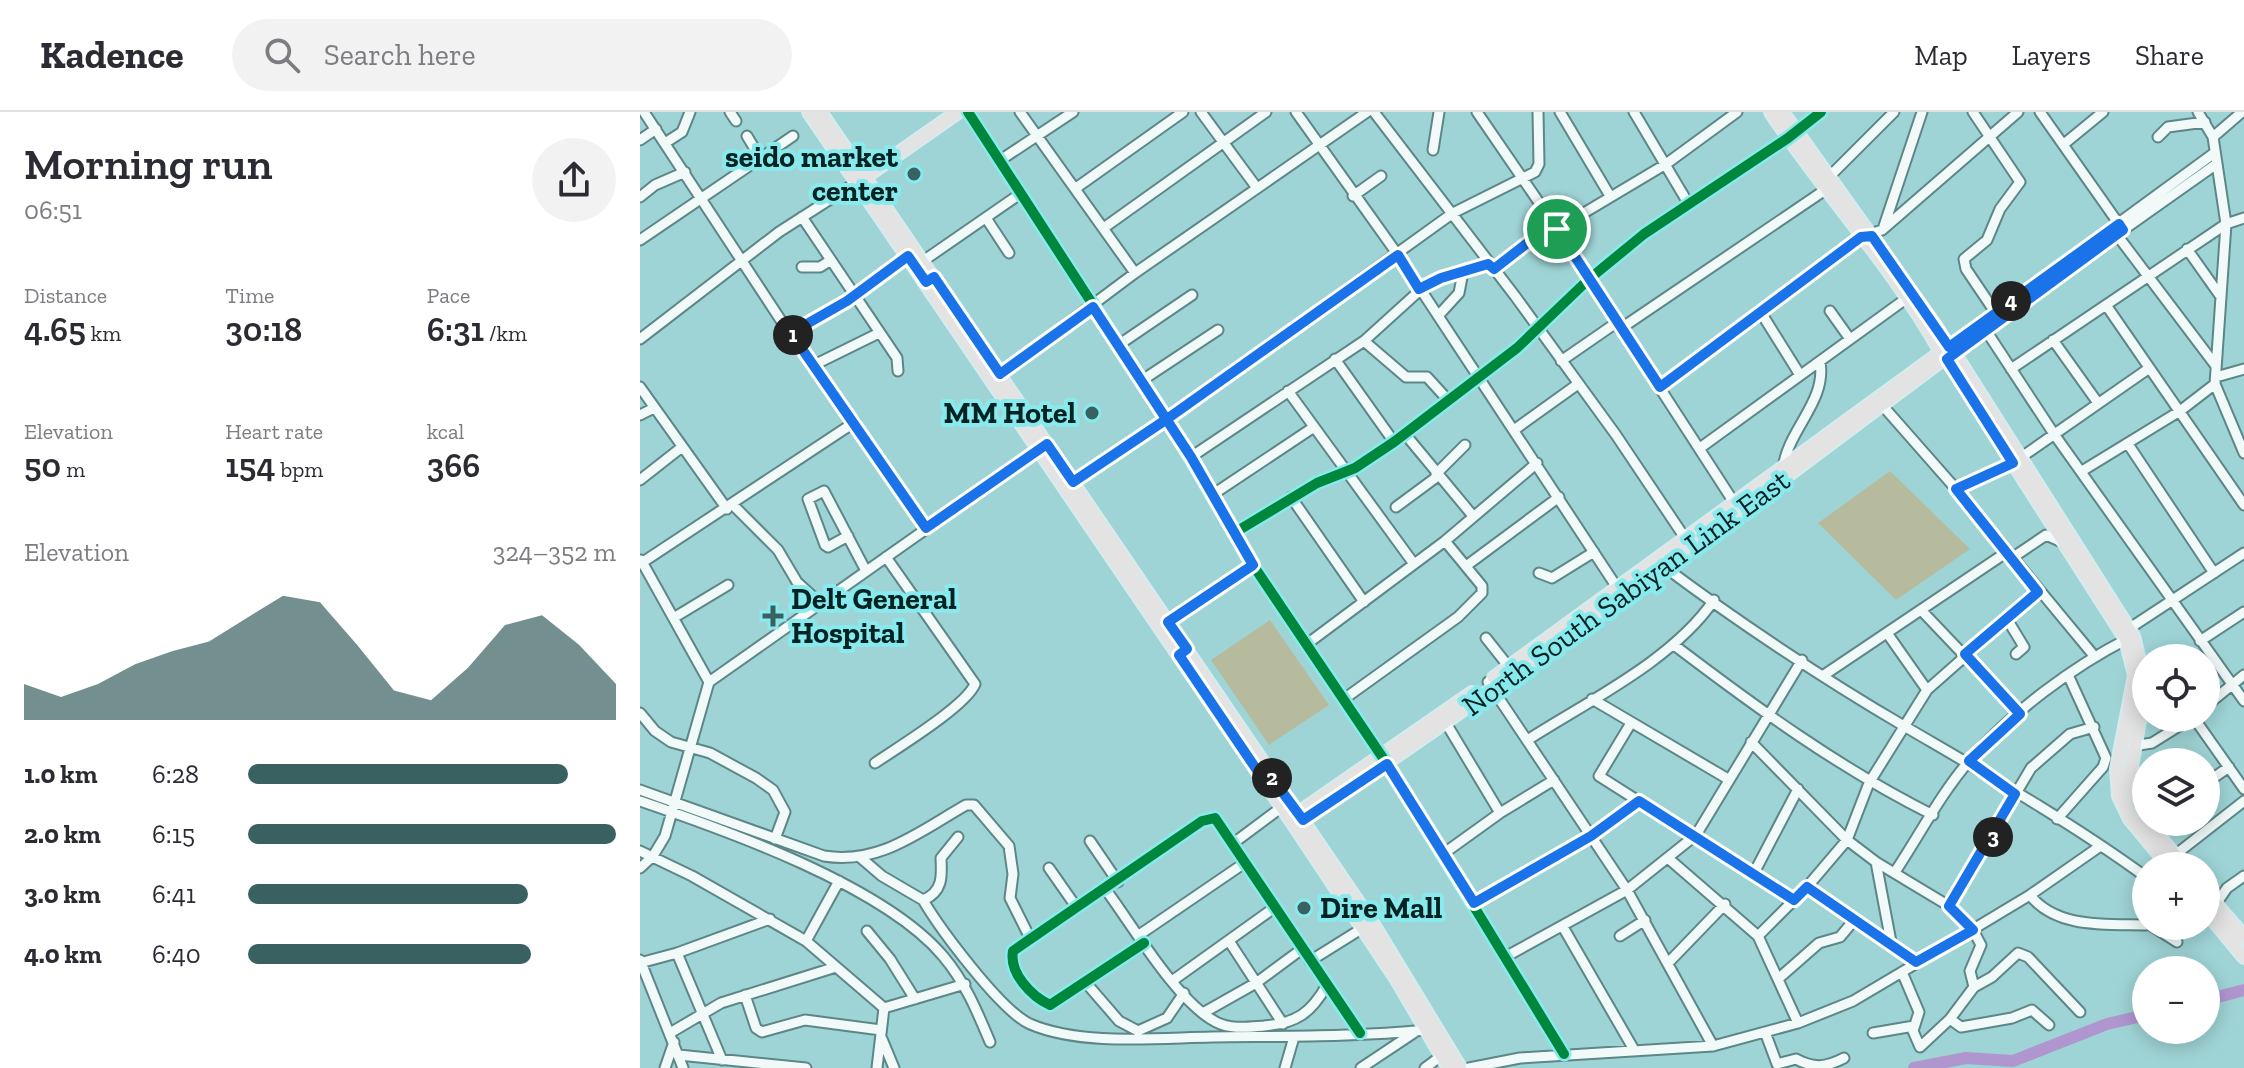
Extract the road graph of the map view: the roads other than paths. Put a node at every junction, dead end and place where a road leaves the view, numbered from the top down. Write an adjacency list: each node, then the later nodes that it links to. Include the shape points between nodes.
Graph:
1 (644, 112): 33 (street)
2 (690, 112): 43 (street, via 682,132)
3 (809, 112): 55 (main road)
4 (820, 112): 55 (main road)
5 (958, 112): 55 (main road)
6 (968, 112): 49 (street)
7 (1020, 112): 40 (street)
8 (1073, 112): 40 (street)
9 (1183, 112): 57 (street)
10 (1201, 112): 42 (street)
11 (1266, 112): 42 (street)
12 (1296, 112): 45 (street)
13 (1367, 112): 45 (street)
14 (1374, 112): 65 (street)
15 (1439, 112): 46 (street)
16 (1538, 112): 54 (street, via 1539,164)
17 (1560, 112): 61 (street)
18 (1634, 112): 50 (street)
19 (1737, 112): 50 (street)
20 (1771, 112): 34 (main road)
21 (1782, 112): 34 (main road)
22 (1821, 112): 34 (street)
23 (1894, 112): 56 (street)
24 (1922, 112): 73 (street)
25 (1973, 112): 35 (street)
26 (2018, 112): 35 (street)
27 (2040, 112): 44 (street)
28 (2103, 112): 44 (street)
29 (2198, 112): 32 (street)
30 (1482, 114): 54 (street)
31 (2237, 114): 39 (street)
32 (2205, 122): 38 (street, via 2168,127); 39 (street)
33 (656, 129): 41 (street); 43 (street)
34 (1792, 135): 56 (main road); 64 (street)
35 (1990, 135): 73 (street); 98 (street, via 2020,182 2000,209 1987,240 1964,263)
36 (747, 136): 48 (street)
37 (793, 136): 48 (street)
38 (2158, 137)
39 (2213, 137): 47 (street)
40 (1037, 138): 49 (street); 57 (street)
41 (640, 140)
42 (1223, 142): 58 (street); 71 (street)
43 (665, 143): 52 (street)
44 (2064, 144): 72 (street)
45 (1319, 146): 58 (street); 60 (street)
46 (1433, 150)
47 (2213, 154): 51 (street); 72 (street, North South Sabiyan Link East)
48 (759, 156): 63 (street)
49 (999, 161): 59 (street)
50 (1666, 164): 61 (street); 64 (street)
51 (2215, 165): 69 (street); 72 (street, North South Sabiyan Link East)
52 (685, 172): 62 (street); 63 (street)
53 (1381, 176): 60 (street)
54 (1523, 179): 65 (street); 70 (street)
55 (861, 180): 66 (street); 78 (main road); 81 (main road)
56 (1826, 184): 73 (main road); 100 (street)
57 (1076, 188): 71 (street)
58 (1257, 188): 85 (street)
59 (1020, 194): 67 (street); 95 (street)
60 (1353, 196): 77 (street)
61 (1610, 196): 70 (street)
62 (640, 197)
63 (703, 198): 74 (street); 79 (street)
64 (1688, 203): 88 (street)
65 (1453, 213): 77 (street); 82 (street)
66 (802, 217): 79 (street); 80 (street)
67 (986, 218): 76 (street); 81 (street)
68 (2244, 218): 69 (street)
69 (2226, 224): 75 (street); 92 (street)
70 (1555, 226): 82 (street); 88 (street)
71 (1105, 227): 85 (street)
72 (2119, 230): 86 (street); 98 (street, North South Sabiyan Link East); 102 (street, North South Sabiyan Link East)
73 (1872, 234): 93 (main road); 96 (street); 111 (main road, via 1916,295)
74 (640, 240)
75 (2187, 249): 86 (street); 92 (street)
76 (1009, 253)
77 (1398, 255): 89 (street); 135 (street)
78 (908, 256): 87 (main road); 91 (street)
79 (743, 260): 104 (street); 106 (street)
80 (831, 260): 83 (street, via 820,267); 91 (street)
81 (923, 261): 87 (main road)
82 (1491, 266): 84 (street); 101 (street)
83 (802, 267)
84 (1463, 272): 89 (street); 99 (street, via 1459,293)
85 (1135, 273): 95 (street)
86 (2147, 277): 94 (street); 121 (street)
87 (930, 280): 122 (main road)
88 (1588, 280): 100 (street); 101 (street)
89 (1419, 289): 99 (street); 109 (street)
90 (1192, 295): 110 (street)
91 (854, 297): 104 (street); 105 (street)
92 (2221, 297): 121 (street)
93 (1907, 298): 107 (street); 111 (main road)
94 (2106, 305): 108 (street); 117 (street)
95 (1093, 307): 110 (street); 122 (street)
96 (1760, 311): 120 (street); 127 (street)
97 (1830, 311): 107 (street)
98 (1995, 312): 111 (street, North South Sabiyan Link East)
99 (1438, 316): 123 (street)
100 (1618, 326): 113 (street); 127 (street)
101 (1537, 329): 113 (street); 123 (street)
102 (1985, 329): 111 (street, North South Sabiyan Link East); 116 (street)
103 (1218, 330): 124 (street)
104 (791, 333): 115 (street)
105 (879, 333): 115 (street); 119 (street, via 897,358)
106 (641, 336)
107 (1850, 339): 114 (street)
108 (2053, 340): 116 (street); 130 (street)
109 (1364, 341): 112 (street); 129 (street, via 1406,377 1427,377)
110 (1117, 346): 124 (street)
111 (1947, 352): 131 (main road, North South Sabiyan Link East); 149 (main road); 151 (main road, North South Sabiyan Link East)
112 (1335, 359): 128 (street); 141 (street)
113 (1561, 361): 125 (street)
114 (1820, 362): 120 (street); 151 (street, via 1818,392 1790,442)
115 (814, 365): 136 (street)
116 (2011, 369): 140 (street)
117 (2148, 369): 130 (street); 133 (street)
118 (2244, 369): 121 (street)
119 (898, 371)
120 (1800, 375): 146 (street)
121 (2216, 376): 133 (street); 147 (street)
122 (996, 377): 145 (main road)
123 (1477, 379): 129 (street); 138 (street)
124 (1141, 381): 135 (street)
125 (1578, 384): 138 (street); 171 (street)
126 (640, 387): 132 (street)
127 (1660, 387): 146 (street)
128 (1288, 391): 137 (street); 148 (street)
129 (1448, 400): 139 (street)
130 (2098, 403): 140 (street)
131 (1883, 406): 157 (street); 158 (main road, North South Sabiyan Link East)
132 (654, 408): 134 (street); 144 (street)
133 (2180, 411): 142 (street); 163 (street)
134 (640, 415)
135 (1167, 419): 148 (street); 156 (street)
136 (855, 422): 164 (street); 167 (street)
137 (1314, 427): 153 (street); 159 (street)
138 (1514, 430): 150 (street)
139 (1405, 434): 141 (street); 154 (street)
140 (2054, 434): 149 (street); 152 (street)
141 (1394, 442): 153 (street)
142 (2128, 444): 152 (street); 184 (street)
143 (1465, 445): 154 (street)
144 (682, 447): 155 (street); 164 (street)
145 (1043, 447): 156 (main road); 167 (street)
146 (1700, 448): 162 (street)
147 (2244, 453)
148 (1191, 457): 159 (street)
149 (2017, 460): 157 (street); 172 (main road); 198 (main road)
150 (1537, 463): 161 (street); 166 (street)
151 (1783, 469): 158 (main road, North South Sabiyan Link East)
152 (2082, 471): 190 (street)
153 (1345, 472): 160 (street); 178 (street)
154 (1437, 475): 165 (street); 166 (street)
155 (640, 480)
156 (1069, 484): 194 (main road)
157 (1956, 489): 175 (street)
158 (1761, 491): 162 (main road, North South Sabiyan Link East); 179 (main road, North South Sabiyan Link East)
159 (1212, 495): 168 (street)
160 (1291, 497): 168 (street); 189 (street)
161 (1559, 497): 173 (street); 181 (street)
162 (1735, 504): 171 (main road, North South Sabiyan Link East)
163 (2244, 505)
164 (730, 507): 177 (street); 191 (street, via 778,550 797,582)
165 (1396, 507)
166 (1473, 516): 170 (street)
167 (926, 528): 176 (street)
168 (1234, 533): 180 (street)
169 (848, 536): 169 (street, via 825,545 808,499 823,490); 182 (street)
170 (1445, 541): 178 (street); 181 (street)
171 (1687, 541): 179 (main road, North South Sabiyan Link East)
172 (2064, 543): 175 (street, via 2046,535); 198 (main road)
173 (1594, 552): 183 (street, via 1552,578); 186 (street)
174 (2244, 553): 184 (street)
175 (2010, 555): 187 (street); 192 (street)
176 (886, 557): 182 (street); 237 (street, via 975,684 940,718)
177 (641, 561): 195 (street)
178 (1414, 564): 189 (street)
179 (1660, 564): 186 (main road, North South Sabiyan Link East); 188 (street); 214 (main road, North South Sabiyan Link East)
180 (1253, 565): 194 (street); 201 (street)
181 (1466, 566): 217 (street, via 1483,588 1478,598)
182 (866, 571): 191 (street)
183 (1539, 573)
184 (2214, 573): 190 (street)
185 (728, 585): 195 (street)
186 (1618, 589): 208 (main road, North South Sabiyan Link East)
187 (2038, 592): 196 (street); 206 (street)
188 (1714, 600): 203 (street); 207 (street)
189 (1364, 602): 201 (street)
190 (2172, 602): 198 (street); 200 (street)
191 (821, 604): 212 (street)
192 (1921, 610): 197 (street); 204 (street)
193 (2244, 612): 200 (street)
194 (1160, 616): 241 (main road)
195 (675, 617): 212 (street)
196 (2007, 619): 204 (street); 205 (street, via 2024,647)
197 (1887, 633): 209 (street); 215 (street)
198 (2130, 634): 202 (main road); 206 (street); 255 (main road, via 2134,691 2117,783 2122,805)
199 (1486, 638): 208 (street)
200 (2200, 641): 213 (street)
201 (1307, 644): 217 (street)
202 (2136, 644)
203 (1674, 645): 218 (street); 222 (street)
204 (1965, 654): 215 (street); 221 (street)
205 (2016, 654)
206 (2095, 657): 211 (street)
207 (1802, 660): 209 (street); 222 (street)
208 (1509, 667): 214 (main road, North South Sabiyan Link East)
209 (1824, 675): 225 (street)
210 (2244, 675): 213 (street)
211 (2069, 677): 221 (street); 226 (street)
212 (709, 682): 232 (street)
213 (2232, 683): 216 (street); 219 (street)
214 (1491, 685): 223 (main road, North South Sabiyan Link East); 230 (street); 235 (main road, North South Sabiyan Link East)
215 (1927, 690): 225 (street)
216 (2220, 694)
217 (1344, 699): 235 (street)
218 (1592, 699): 224 (street); 230 (street)
219 (2244, 701)
220 (640, 713): 232 (street, via 665,739)
221 (2020, 714): 236 (street)
222 (1768, 716): 231 (street); 243 (street)
223 (1446, 723): 235 (main road, North South Sabiyan Link East); 254 (street)
224 (1631, 723): 240 (street); 250 (street, via 1599,776)
225 (1904, 726): 236 (street); 243 (street)
226 (2094, 727): 247 (street, via 2058,742 2031,768); 257 (street, via 2104,749 2103,767)
227 (2136, 732): 233 (main road)
228 (2170, 732): 233 (street)
229 (2203, 732): 238 (street)
230 (1529, 739): 242 (street)
231 (1751, 742): 240 (street); 244 (street)
232 (688, 746): 253 (street); 262 (street, via 773,790 785,812)
233 (2133, 746)
234 (2132, 754): 248 (main road)
235 (1384, 761): 258 (main road, North South Sabiyan Link East); 269 (street)
236 (1969, 761): 247 (street); 256 (street)
237 (875, 763)
238 (2229, 767): 239 (street); 245 (street)
239 (2220, 773)
240 (1728, 779): 259 (street)
241 (1269, 780): 252 (main road); 258 (main road)
242 (1554, 780): 254 (street); 260 (street)
243 (1869, 783): 256 (street); 263 (street)
244 (1798, 789): 263 (street); 279 (street)
245 (2244, 789)
246 (640, 790): 253 (street)
247 (2015, 794): 257 (street); 294 (street)
248 (2132, 794)
249 (640, 801): 253 (street)
250 (1639, 801): 259 (street); 260 (street)
251 (2244, 801): 268 (street)
252 (1282, 807): 258 (main road); 265 (street)
253 (673, 808): 262 (street); 270 (street); 281 (street)
254 (1500, 813): 269 (street)
255 (2132, 813)
256 (1933, 815): 278 (street)
257 (2057, 819): 266 (street)
258 (1297, 820): 302 (main road)
259 (1696, 835): 272 (street); 279 (street)
260 (1591, 836): 287 (street); 292 (street)
261 (958, 837): 290 (street, via 941,856 938,889)
262 (775, 839): 271 (street, via 824,856)
263 (1847, 840): 274 (street); 283 (street)
264 (1090, 841): 282 (street)
265 (1235, 842): 273 (street); 282 (street, via 1219,820 1208,818)
266 (2099, 847): 277 (street); 288 (street)
267 (640, 851): 270 (street)
268 (2182, 852)
269 (1443, 854): 292 (street)
270 (653, 856): 275 (street); 298 (street)
271 (861, 858): 290 (street); 310 (street, via 892,849 974,805 1009,846 1010,898)
272 (1669, 859): 287 (street); 293 (street)
273 (1246, 862): 296 (street); 311 (street)
274 (1876, 862): 278 (street); 315 (street)
275 (640, 868)
276 (1049, 868): 295 (street)
277 (2132, 868)
278 (1895, 872): 294 (street)
279 (1754, 873): 291 (street)
280 (2244, 876): 284 (street)
281 (839, 881): 313 (street); 330 (street, via 915,928)
282 (1118, 882): 286 (street)
283 (1807, 887): 291 (street); 299 (street)
284 (2227, 888): 285 (street); 289 (street)
285 (2220, 889)
286 (1106, 890): 295 (street); 311 (street)
287 (1627, 890): 300 (street); 304 (street)
288 (2030, 895): 303 (street, via 2040,908 2058,916); 305 (street)
289 (2220, 896)
290 (923, 900): 351 (street, via 1007,1008 1030,1024 1062,1033 1148,1039)
291 (1794, 900): 308 (street)
292 (1474, 903): 319 (street)
293 (1725, 904): 308 (street); 323 (street)
294 (1949, 906): 305 (street)
295 (1077, 908): 310 (street)
296 (1274, 908): 314 (street); 317 (street)
297 (2220, 915): 309 (main road)
298 (770, 919): 313 (street); 318 (street)
299 (1855, 919): 315 (street); 327 (street, via 1840,937 1819,943)
300 (1645, 920): 307 (street); 323 (street)
301 (2220, 921): 320 (main road)
302 (1367, 925): 321 (street); 346 (main road); 372 (main road)
303 (2132, 925)
304 (1563, 927): 319 (street); 355 (street)
305 (1973, 930): 324 (street); 333 (street, via 1981,945 1970,971)
306 (867, 931): 336 (street)
307 (1620, 936)
308 (1758, 936): 327 (street)
309 (2244, 937)
310 (1030, 938): 331 (street, via 1013,951 1011,960 1023,982 1044,1002 1050,1005)
311 (1142, 939): 328 (street); 331 (street)
312 (2174, 940): 316 (street)
313 (806, 941): 325 (street)
314 (1229, 941): 328 (street); 329 (street)
315 (1891, 942): 324 (street)
316 (2177, 942)
317 (1302, 949): 321 (street); 329 (street)
318 (677, 953): 322 (street); 339 (street)
319 (1507, 956): 356 (street)
320 (2244, 957)
321 (1310, 961): 332 (street)
322 (640, 962): 352 (street)
323 (1669, 962): 354 (street)
324 (1916, 962): 326 (street)
325 (836, 967): 335 (street); 337 (street)
326 (1902, 972): 342 (street, via 1853,1001); 345 (street, via 1919,1012)
327 (1779, 978): 342 (street)
328 (1172, 981): 334 (street)
329 (1256, 983): 340 (street); 343 (street)
330 (965, 984): 336 (street); 353 (street)
331 (1087, 984): 334 (street, via 1119,1021 1138,1031 1167,1018)
332 (1327, 985): 343 (street, via 1305,1015); 349 (street)
333 (1974, 987): 338 (street, via 2022,954); 341 (street)
334 (1184, 993): 340 (street)
335 (745, 995): 339 (street); 348 (street, via 762,1032 805,1020)
336 (915, 999): 337 (street)
337 (884, 1008): 348 (street)
338 (2080, 1012)
339 (700, 1013): 352 (street); 360 (street)
340 (1203, 1013): 343 (street, via 1229,1026)
341 (1950, 1019): 344 (street, via 1965,1027 2032,1010); 345 (street, via 1922,1047)
342 (1798, 1023): 347 (street)
343 (1283, 1024)
344 (2049, 1025)
345 (1914, 1026): 350 (street)
346 (1422, 1030): 349 (street); 358 (main road); 369 (street)
347 (1765, 1032): 354 (street); 359 (street, via 1777,1064 1796,1059 1819,1067)
348 (881, 1033): 366 (street); 367 (street)
349 (1360, 1033): 351 (street)
350 (1873, 1033)
351 (1294, 1037): 368 (street)
352 (672, 1038): 357 (street); 362 (street)
353 (990, 1042)
354 (1713, 1046): 355 (street)
355 (1633, 1048): 356 (street)
356 (1564, 1054): 373 (street)
357 (679, 1055): 360 (street); 363 (street)
358 (1441, 1056): 370 (street); 371 (main road)
359 (1844, 1058)
360 (722, 1060): 361 (street)
361 (747, 1065): 364 (street)
362 (665, 1068)
363 (683, 1068)
364 (797, 1068): 365 (street)
365 (806, 1068)
366 (877, 1068)
367 (894, 1068)
368 (1285, 1068)
369 (1361, 1068)
370 (1425, 1068)
371 (1449, 1068)
372 (1460, 1068)
373 (1469, 1068)

